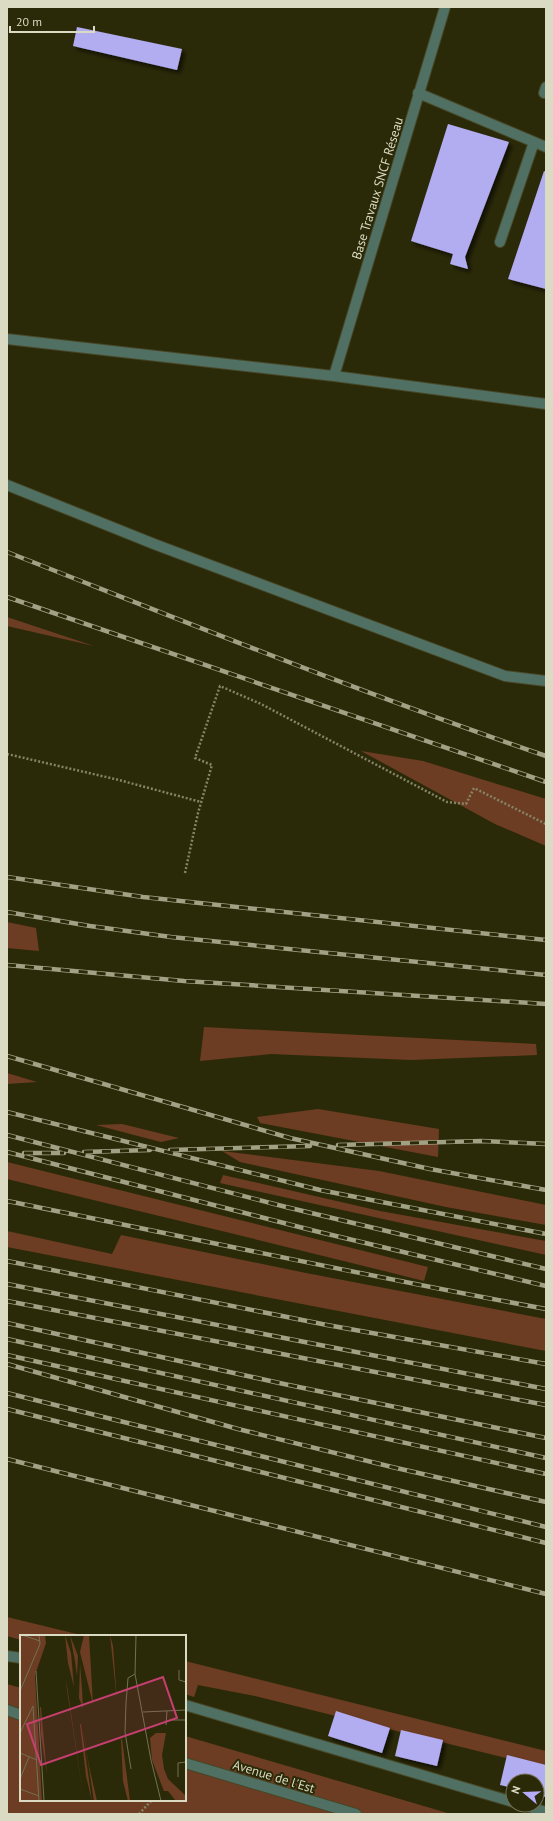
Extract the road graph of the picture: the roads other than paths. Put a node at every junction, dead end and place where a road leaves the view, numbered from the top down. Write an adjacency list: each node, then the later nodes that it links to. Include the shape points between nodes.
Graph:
1 (445, 7): 2 (lane, Base Travaux SNCF Réseau)
2 (418, 93): 3 (lane); 7 (lane, Base Travaux SNCF Réseau)
3 (534, 142): 4 (lane); 5 (lane)
4 (546, 147)
5 (500, 242)
6 (7, 339): 7 (lane)
7 (334, 376): 8 (lane)
8 (546, 404)
9 (7, 485): 10 (lane, via 154,544 505,676)
10 (546, 681)
11 (7, 1656): 12 (lane)
12 (20, 1658)
13 (186, 1706): 17 (lane)
14 (7, 1710): 15 (lane)
15 (20, 1715)
16 (186, 1763): 18 (lane, Avenue de l'Est)
17 (505, 1800)
18 (356, 1814)

